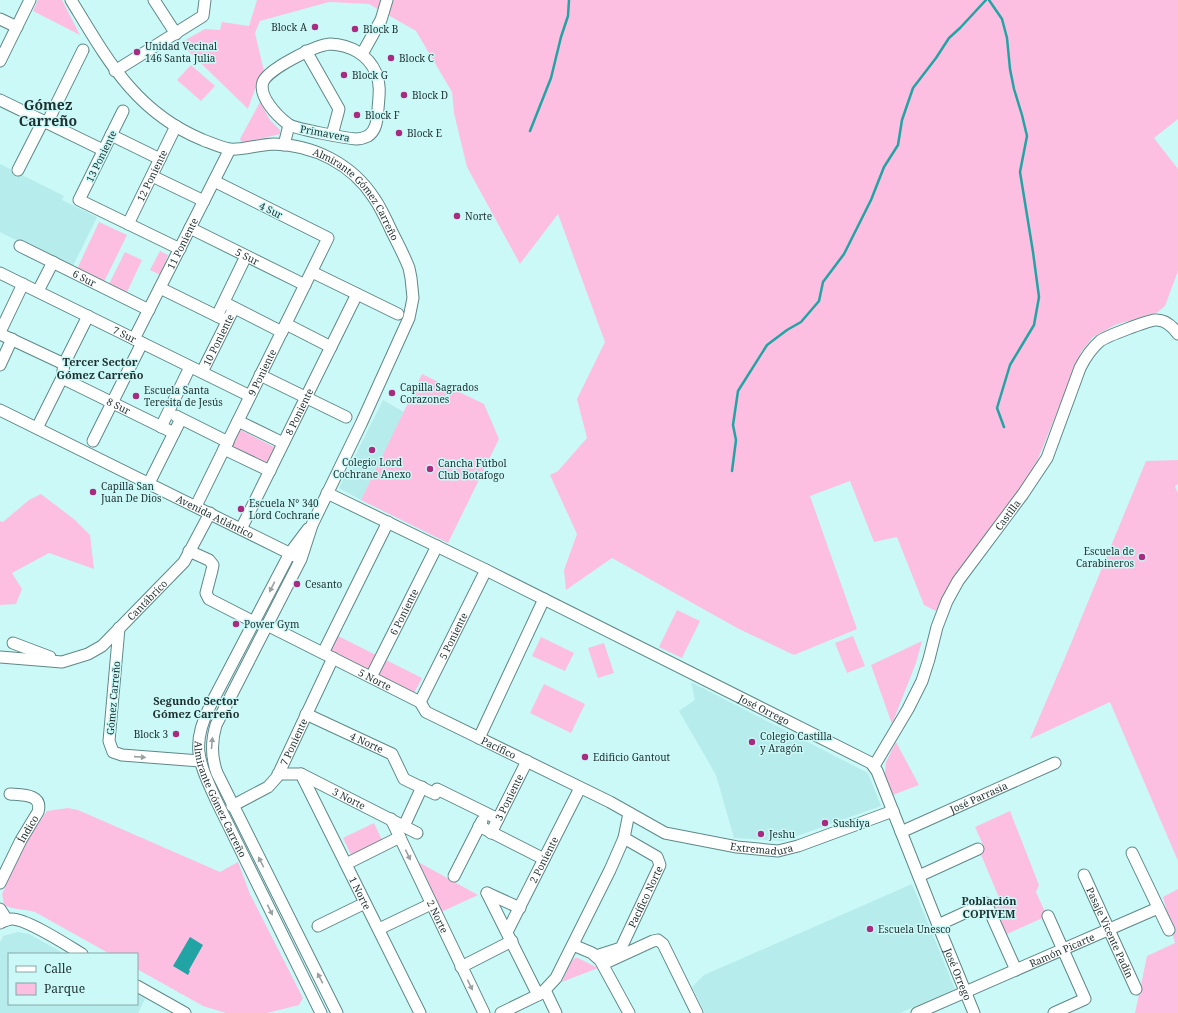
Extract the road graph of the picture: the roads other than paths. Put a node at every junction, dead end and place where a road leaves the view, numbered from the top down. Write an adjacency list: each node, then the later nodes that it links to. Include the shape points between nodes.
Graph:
1 (30, 0): 7 (street)
2 (71, 0): 13 (street, Almirante Gómez Carreño)
3 (154, 0): 8 (street)
4 (205, 0): 8 (street, via 203,16)
5 (387, 0): 11 (street, via 381,20)
6 (0, 19): 7 (street)
7 (17, 27): 12 (street)
8 (176, 34): 13 (street)
9 (83, 50): 16 (street)
10 (306, 51): 11 (street, Primavera, via 323,44 337,44); 17 (street, Primavera, via 268,74 262,85 262,94 270,106); 20 (street, via 339,108)
11 (362, 54): 20 (street, Primavera, via 373,66 380,87 375,126 371,133 360,139)
12 (0, 61)
13 (115, 71): 18 (street, Almirante Gómez Carreño, via 144,102)
14 (0, 100): 16 (street)
15 (123, 111): 19 (street, 13 Poniente)
16 (45, 122): 23 (street); 25 (street)
17 (289, 125): 20 (street, Primavera); 21 (street, Primavera)
18 (176, 126): 22 (street, Almirante Gómez Carreño, via 202,140); 24 (street, 12 Poniente)
19 (111, 135): 23 (street, 13 Poniente); 24 (street)
20 (332, 135)
21 (284, 145): 22 (street, Almirante Gómez Carreño); 79 (street, Almirante Gómez Carreño, via 309,149 352,172 378,203 406,259 411,278 413,298 409,318)
22 (230, 149): 27 (street, 11 Poniente)
23 (103, 150): 29 (street, 13 Poniente, via 79,200)
24 (160, 159): 26 (street, 12 Poniente)
25 (18, 170)
26 (152, 176): 28 (street); 29 (street, 12 Poniente)
27 (214, 181): 28 (street, 11 Poniente); 31 (street, 4 Sur)
28 (204, 201): 30 (street, 11 Poniente)
29 (128, 224): 33 (street)
30 (190, 228): 33 (street, 11 Poniente); 34 (street, 5 Sur)
31 (328, 238): 36 (street, 9 Poniente)
32 (20, 246): 35 (street, 6 Sur)
33 (180, 250): 40 (street, 11 Poniente)
34 (246, 256): 39 (street, 5 Sur); 43 (street, 10 Poniente)
35 (53, 262): 41 (street); 45 (street, 6 Sur)
36 (312, 272): 39 (street, 9 Poniente); 42 (street)
37 (0, 273): 38 (street, 7 Sur)
38 (23, 284): 41 (street, 7 Sur); 51 (street)
39 (305, 285): 50 (street, 9 Poniente)
40 (160, 288): 45 (street, 11 Poniente); 48 (street)
41 (38, 291): 47 (street, 7 Sur)
42 (357, 294): 46 (street); 55 (street, 8 Poniente)
43 (223, 302): 44 (street); 48 (street, 10 Poniente)
44 (234, 308): 49 (street, 10 Poniente); 50 (street)
45 (149, 310): 54 (street, 11 Poniente)
46 (398, 314)
47 (88, 316): 54 (street, 7 Sur); 57 (street)
48 (217, 316): 49 (street)
49 (227, 321): 60 (street, 10 Poniente)
50 (284, 328): 55 (street); 61 (street, 9 Poniente)
51 (0, 333): 53 (street)
52 (1178, 334): 106 (street, Castilla, via 1172,325 1156,320 1107,336 1086,356 1047,458 954,588 937,627 922,681)
53 (12, 340): 56 (street); 57 (street)
54 (138, 341): 59 (street, 7 Sur); 65 (street, 11 Poniente)
55 (331, 347): 64 (street, 8 Poniente)
56 (4, 349): 58 (street)
57 (64, 364): 62 (street)
58 (0, 366)
59 (190, 367): 60 (street, 7 Sur); 67 (street, 10 Poniente)
60 (202, 372): 63 (street, 7 Sur)
61 (260, 375): 63 (street, 9 Poniente); 64 (street)
62 (62, 378): 65 (street, 8 Sur); 72 (street)
63 (250, 396): 70 (street, 9 Poniente)
64 (306, 398): 68 (street); 75 (street, 8 Poniente)
65 (112, 403): 71 (street, 8 Sur); 74 (street, 11 Poniente)
66 (0, 410): 72 (street, Avenida Atlántico)
67 (168, 412): 69 (street); 71 (street, 10 Poniente)
68 (346, 417)
69 (181, 419): 73 (street); 76 (street)
70 (238, 421): 75 (street); 76 (street, 9 Poniente)
71 (161, 426): 73 (street, 8 Sur)
72 (37, 428): 78 (street, Avenida Atlántico)
73 (174, 433): 78 (street)
74 (93, 441)
75 (283, 443): 77 (street, 8 Poniente)
76 (226, 445): 77 (street); 80 (street, 9 Poniente)
77 (270, 471): 84 (street, 8 Poniente)
78 (150, 483): 80 (street, Avenida Atlántico)
79 (327, 493): 82 (street); 83 (street, Almirante Gómez Carreño)
80 (196, 506): 81 (street, Avenida Atlántico)
81 (210, 513): 84 (street, Avenida Atlántico); 86 (street, Cantábrico)
82 (388, 522): 85 (street); 95 (street)
83 (312, 525): 87 (street, Almirante Gómez Carreño); 88 (street, Almirante Gómez Carreño)
84 (241, 529): 87 (street, Avenida Atlántico)
85 (437, 546): 89 (street); 99 (street, 6 Poniente)
86 (189, 551): 91 (street, via 208,560 212,565 206,593 209,599); 93 (street, Cantábrico, via 184,562)
87 (290, 553): 88 (street, Avenida Atlántico); 91 (street, Almirante Gómez Carreño, one-way to 91)
88 (301, 559): 92 (street, Almirante Gómez Carreño)
89 (486, 570): 90 (street); 100 (street, 5 Poniente)
90 (544, 599): 102 (street, Pacífico); 106 (street, José Orrego)
91 (254, 622): 103 (street, Almirante Gómez Carreño, via 203,722 199,739)
92 (267, 625): 95 (street, 5 Norte); 112 (street, Almirante Gómez Carreño, one-way to 92, via 214,766 213,734)
93 (119, 628): 98 (street, Cantábrico, via 109,641 96,650); 103 (street, Gómez Carreño, one-way to 103, via 109,741 113,752 122,755)
94 (14, 643): 98 (street)
95 (323, 653): 97 (street, 5 Norte)
96 (0, 657): 98 (street, Cantábrico)
97 (333, 658): 99 (street, 5 Norte); 101 (street, 7 Poniente)
98 (62, 662)
99 (371, 677): 100 (street, 5 Norte)
100 (420, 702): 102 (street, 5 Norte, via 426,712)
101 (306, 714): 107 (street, 7 Poniente); 109 (street, 4 Norte, via 392,754 404,779)
102 (480, 738): 104 (street, Pacífico)
103 (200, 761): 158 (street, Almirante Gómez Carreño, one-way to 158, via 216,800)
104 (527, 761): 110 (street, Pacífico); 117 (street, 3 Poniente)
105 (1055, 763): 120 (street, José Parrasia)
106 (874, 766): 113 (street, José Orrego)
107 (278, 774): 108 (street, 3 Norte); 112 (street, 7 Poniente, via 268,787)
108 (301, 774): 116 (street, 3 Norte); 128 (street, 1 Norte)
109 (422, 788): 114 (street, 4 Norte, via 435,794 437,789); 118 (street)
110 (580, 788): 115 (street, Pacífico); 127 (street, 2 Poniente)
111 (10, 794): 132 (street, Índico, via 32,797 36,799 40,808)
112 (232, 806): 156 (street, Almirante Gómez Carreño, one-way to 112)
113 (893, 811): 115 (street, Extremadura, via 798,846 772,851 736,847 665,833); 120 (street, José Orrego)
114 (485, 813): 117 (street, 4 Norte); 119 (street, 3 Poniente)
115 (629, 813): 124 (street)
116 (391, 819): 118 (street, 3 Norte); 123 (street, 2 Norte)
117 (498, 819): 122 (street, 3 Poniente)
118 (404, 826): 121 (street, 3 Norte)
119 (479, 826): 122 (street); 130 (street, 3 Poniente)
120 (902, 832): 131 (street, José Orrego)
121 (417, 833)
122 (492, 833): 127 (street)
123 (400, 837): 128 (street); 134 (street, 2 Norte, one-way to 134)
124 (624, 838): 146 (street); 149 (street, Pacífico Norte, via 657,857 660,865 621,948)
125 (978, 849): 131 (street)
126 (1132, 853): 136 (street)
127 (544, 859): 135 (street, 2 Poniente)
128 (346, 864): 133 (street, 1 Norte)
129 (1084, 875): 143 (street, Pasaje Vicente Padín)
130 (454, 876)
131 (919, 876): 140 (street, José Orrego)
132 (0, 883)
133 (365, 903): 141 (street); 142 (street, 1 Norte)
134 (431, 904): 142 (street); 150 (street, 2 Norte)
135 (520, 908): 145 (street, 2 Poniente); 145 (street, via 487,893)
136 (1158, 908): 143 (street, Ramón Picarte); 144 (street)
137 (0, 909): 139 (street)
138 (1048, 916): 147 (street)
139 (4, 922): 148 (street, via 17,920 32,926)
140 (938, 925): 151 (street, via 986,903); 154 (street, José Orrego)
141 (318, 926)
142 (379, 929): 160 (street, 1 Norte)
143 (1109, 929): 147 (street, Ramón Picarte); 153 (street, Pasaje Vicente Padín)
144 (1169, 930)
145 (509, 936): 150 (street); 155 (street)
146 (573, 945): 149 (street); 155 (street, via 556,978)
147 (1062, 949): 151 (street, Ramón Picarte); 168 (street, via 1086,999)
148 (80, 953)
149 (599, 960): 164 (street); 165 (street, via 658,940 663,944)
150 (461, 967): 161 (street, 2 Norte, one-way to 161)
151 (1016, 970): 154 (street, Ramón Picarte)
152 (138, 987): 159 (street)
153 (1136, 989)
154 (965, 992): 157 (street, Ramón Picarte); 167 (street, José Orrego)
155 (542, 993): 162 (street); 163 (street)
156 (335, 1009): 158 (street)
157 (938, 1009): 166 (street, Ramón Picarte)
158 (318, 1012)
159 (185, 1013)
160 (420, 1013)
161 (484, 1013)
162 (501, 1013)
163 (556, 1013)
164 (629, 1013)
165 (697, 1013)
166 (917, 1013)
167 (974, 1013)
168 (1054, 1013)

